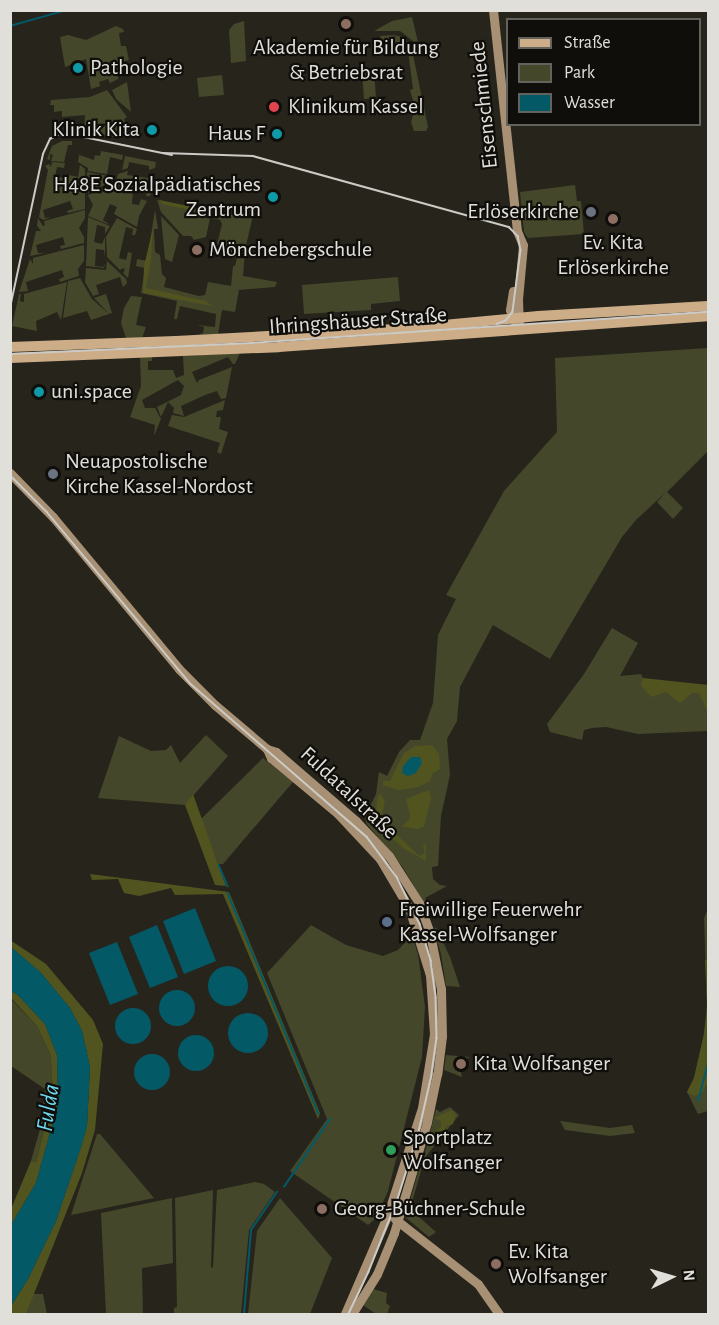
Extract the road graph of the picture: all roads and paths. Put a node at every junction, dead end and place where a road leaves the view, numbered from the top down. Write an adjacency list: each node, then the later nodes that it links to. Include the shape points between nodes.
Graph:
1 (493, 10): 4 (main road, Eisenschmiede, via 516,233 523,245)
2 (708, 306): 4 (main road, Ihringshäuser Straße)
3 (708, 316): 4 (main road, Ihringshäuser Straße)
4 (513, 319): 5 (main road, Ihringshäuser Straße, via 302,334); 6 (main road, Ihringshäuser Straße, via 279,347)
5 (10, 347)
6 (10, 358)
7 (10, 473): 8 (main road, Fuldatalstraße, via 53,517 179,669)
8 (267, 749): 9 (main road, Fuldatalstraße, via 271,758 337,813 380,860 409,908 427,959 434,1012 432,1059 415,1136); 10 (main road, Fuldatalstraße, via 334,801 382,848 412,889 430,934 442,1003 440,1054 426,1122)
9 (388, 1214): 10 (main road); 11 (main road, Fuldatalstraße)
10 (398, 1221): 12 (main road, Fuldatalstraße, via 377,1274); 13 (main road, via 478,1284)
11 (345, 1314)
12 (352, 1314)
13 (499, 1314)

